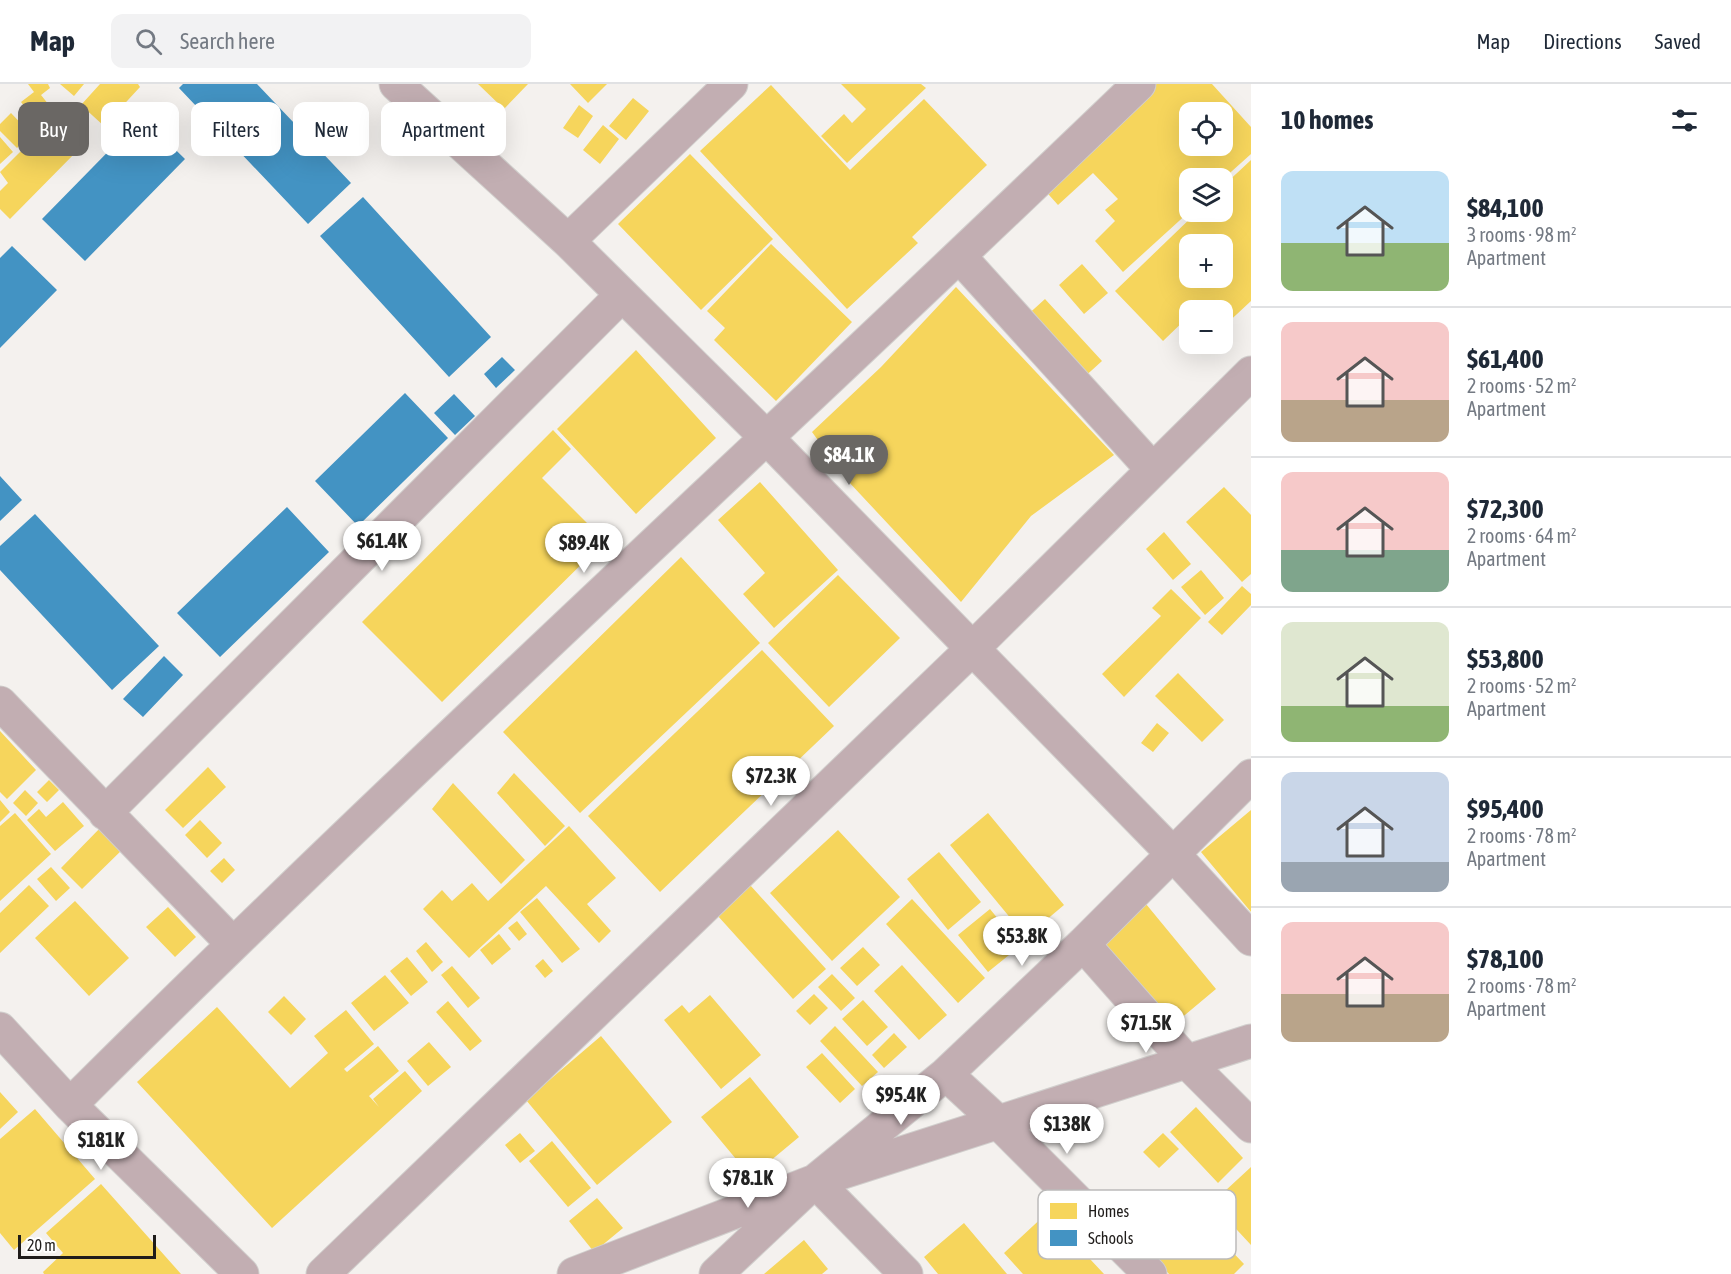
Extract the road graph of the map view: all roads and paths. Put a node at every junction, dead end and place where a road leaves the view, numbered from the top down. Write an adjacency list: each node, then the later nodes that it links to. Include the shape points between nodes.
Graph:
1 (396, 84): 4 (street)
2 (731, 84): 4 (street)
3 (1139, 84): 5 (street)
4 (568, 241): 6 (street)
5 (960, 257): 8 (street); 9 (street)
6 (622, 295): 8 (street); 13 (street)
7 (1251, 373): 9 (street)
8 (766, 437): 10 (street); 16 (street)
9 (1153, 470): 10 (street)
10 (972, 649): 14 (street); 29 (street)
11 (0, 703): 13 (street)
12 (1251, 776): 14 (street)
13 (105, 813): 16 (street)
14 (1173, 854): 15 (street); 17 (street)
15 (1251, 939)
16 (232, 943): 22 (street)
17 (1083, 945): 20 (street); 21 (street)
18 (0, 1029): 22 (street)
19 (1251, 1041): 20 (street)
20 (1187, 1062): 23 (street); 24 (street)
21 (946, 1074): 23 (street); 25 (street)
22 (70, 1105): 28 (street)
23 (998, 1122): 25 (street); 26 (street)
24 (1251, 1125)
25 (815, 1181): 30 (street); 31 (street); 32 (street)
26 (1066, 1190)
27 (1135, 1259): 33 (street)
28 (242, 1274)
29 (323, 1274)
30 (574, 1274)
31 (716, 1274)
32 (906, 1274)
33 (1150, 1274)

